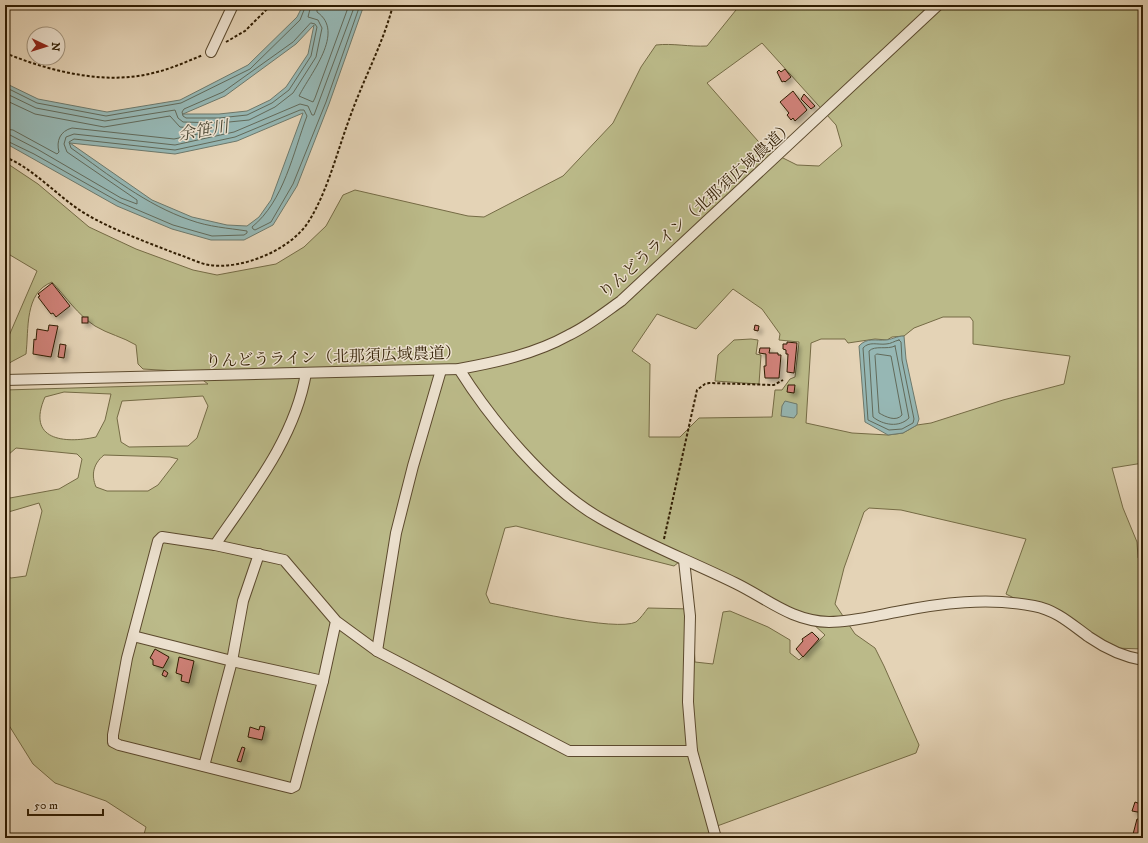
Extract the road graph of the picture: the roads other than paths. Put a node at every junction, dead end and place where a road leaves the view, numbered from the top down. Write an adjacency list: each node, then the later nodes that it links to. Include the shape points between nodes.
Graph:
1 (232, 5): 3 (street)
2 (938, 5): 5 (street, りんどうライン（北那須広域農道）, via 621,301 591,322 546,346 514,358)
3 (211, 52)
4 (441, 370): 5 (street, りんどうライン（北那須広域農道）); 6 (street, りんどうライン（北那須広域農道）); 13 (street, via 396,533)
5 (458, 370): 10 (street, via 480,403 557,488 598,517)
6 (306, 373): 7 (street, りんどうライン（北那須広域農道）); 8 (street, via 295,416 270,465)
7 (5, 380)
8 (215, 545): 9 (street); 12 (street, via 162,537 158,541)
9 (259, 554): 11 (street, via 288,563); 15 (street, via 243,600)
10 (684, 560): 14 (street, via 750,590 803,619 840,621 954,603 1000,602 1034,606 1062,617 1095,641 1117,652); 17 (street, via 690,616 688,702)
11 (336, 621): 13 (street); 16 (street)
12 (133, 636): 15 (street); 18 (street, via 113,742)
13 (377, 651): 17 (street, via 569,751)
14 (1143, 660)
15 (232, 661): 16 (street); 18 (street)
16 (323, 681): 18 (street, via 295,786 291,788)
17 (692, 751): 19 (street)
18 (204, 766)
19 (716, 838)

